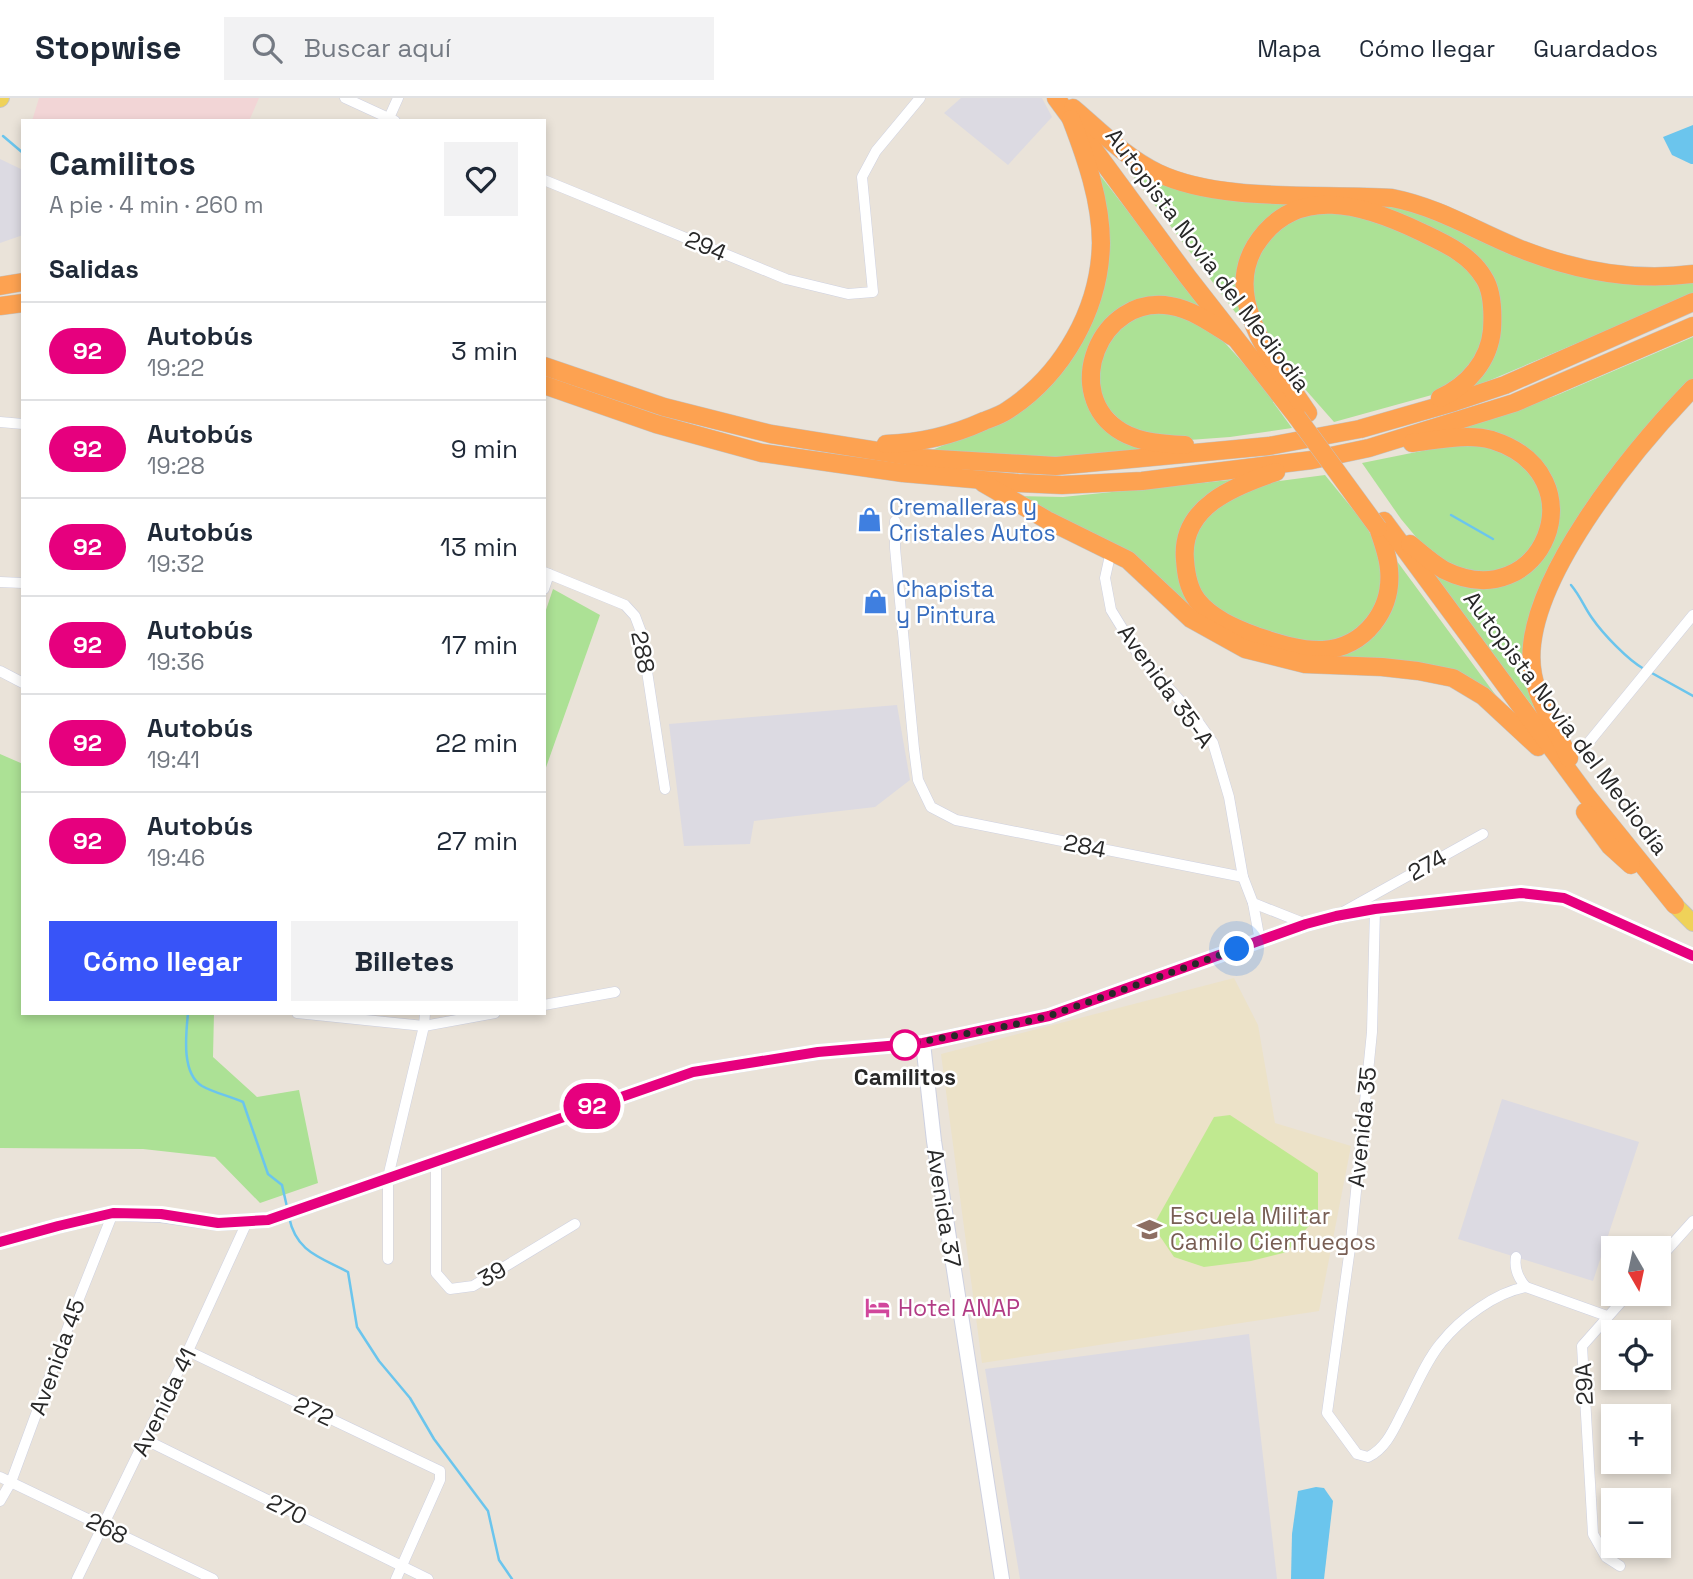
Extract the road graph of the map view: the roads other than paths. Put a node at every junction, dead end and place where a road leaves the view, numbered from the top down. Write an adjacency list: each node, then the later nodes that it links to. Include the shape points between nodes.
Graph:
1 (345, 98): 6 (street)
2 (398, 98): 6 (street)
3 (920, 98): 7 (street, 294, via 876,152 862,177 873,292 848,294 786,279)
4 (1056, 98): 5 (highway, Autopista Novia del Mediodía)
5 (1070, 108): 8 (highway, via 1157,173 1191,186 1392,198 1448,215 1542,257 1595,272); 15 (highway, Autopista Novia del Mediodía); 19 (highway, Autopista Novia del Mediodía); 23 (highway, via 1087,159 1101,243 1095,288 1082,325 1037,387 1007,411 954,434 915,444)
6 (392, 119)
7 (546, 181)
8 (1693, 274)
9 (21, 282): 10 (highway)
10 (0, 286)
11 (1693, 302): 22 (highway, via 1505,385)
12 (21, 303): 13 (highway)
13 (0, 306)
14 (1693, 326): 25 (highway, via 1514,403)
15 (1233, 337): 19 (highway, Autopista Novia del Mediodía); 24 (highway, via 1192,312 1172,306 1139,308 1115,322 1096,347 1091,384 1096,403 1115,427 1146,441)
16 (546, 367): 23 (highway, via 664,408)
17 (546, 386): 27 (highway, via 656,424 762,453)
18 (1693, 388): 40 (highway, via 1592,511 1545,592 1537,616 1530,643 1533,676)
19 (1302, 415): 22 (highway, via 1251,317 1244,271 1256,246 1281,217 1308,206 1339,205 1400,222 1470,260 1486,279 1493,316 1481,365 1465,383 1436,401); 29 (highway)
20 (0, 422): 21 (street)
21 (21, 424)
22 (1360, 429): 24 (highway)
23 (771, 434): 24 (highway, via 922,458 1056,466)
24 (1269, 446)
25 (1369, 448): 26 (highway); 29 (highway, via 1467,437 1491,440 1534,466 1547,485 1552,507 1549,529 1537,555 1513,574 1489,579 1445,570)
26 (1312, 460): 27 (highway, via 1142,481 1062,485); 29 (highway, via 1232,489 1198,514 1184,549 1186,573 1198,600 1238,629 1270,641 1298,649 1345,645 1376,623 1384,610 1389,569)
27 (977, 480): 30 (highway)
28 (895, 521): 42 (street, 284, via 914,749 918,780 931,807 956,820)
29 (1381, 525): 38 (highway, Autopista Novia del Mediodía); 40 (highway, Autopista Novia del Mediodía)
30 (1111, 551): 38 (highway, via 1128,560 1191,619 1245,649 1305,664 1382,667 1453,678 1483,696); 42 (street, Avenida 35-A, via 1105,578 1111,610 1138,654 1213,743)
31 (547, 573): 39 (street, 288, via 625,605 635,616)
32 (0, 582): 33 (street)
33 (21, 583)
34 (1693, 615): 37 (street)
35 (0, 671): 36 (street)
36 (21, 682)
37 (1589, 742)
38 (1538, 747): 44 (highway, Autopista Novia del Mediodía, via 1610,846)
39 (665, 789)
40 (1587, 796): 44 (highway, Autopista Novia del Mediodía)
41 (1483, 834): 46 (street, 274)
42 (1243, 877): 43 (street, Avenida 35-A)
43 (1254, 903): 48 (street); 49 (street, Avenida 35-A)
44 (1675, 905): 47 (main road)
45 (1375, 909): 46 (street); 50 (street, via 1521,893 1564,898); 68 (street, Avenida 35, via 1372,1032 1327,1413 1357,1454 1368,1457 1377,1453 1440,1345 1461,1322 1508,1290)
46 (1336, 916): 48 (street, 274)
47 (1693, 923)
48 (1306, 924): 49 (street, 274)
49 (1260, 941): 57 (street, 274, via 1049,1016)
50 (1693, 956)
51 (615, 992): 52 (street)
52 (546, 1005)
53 (317, 1015): 56 (street)
54 (425, 1015): 56 (street)
55 (484, 1015): 56 (street)
56 (425, 1026): 59 (street)
57 (923, 1043): 58 (street, 274, via 818,1052 693,1072); 83 (street, Avenida 37)
58 (436, 1160): 59 (street, 274); 63 (street, 39, via 436,1273 450,1289 473,1286)
59 (388, 1177): 62 (street, 274, via 293,1213); 67 (street)
60 (113, 1213): 62 (street, 274); 64 (street, 274); 74 (street, Avenida 45)
61 (1693, 1221): 65 (street)
62 (247, 1222): 71 (street, Avenida 41)
63 (575, 1224)
64 (0, 1242)
65 (1671, 1246)
66 (1516, 1257): 68 (street, via 1514,1265)
67 (387, 1259)
68 (1526, 1286): 70 (street)
69 (1617, 1306): 70 (street, 29A)
70 (1607, 1316): 78 (street, 29A, via 1582,1346 1593,1534 1606,1557)
71 (188, 1351): 72 (street, Avenida 41); 77 (street, 272, via 440,1471)
72 (146, 1440): 76 (street, Avenida 41); 77 (street, 270)
73 (0, 1477): 74 (street, 268)
74 (11, 1482): 75 (street, Avenida 45); 76 (street, 268)
75 (0, 1501)
76 (103, 1526): 79 (street, Avenida 41); 80 (street, 268)
77 (403, 1566): 81 (street); 82 (street, 270)
78 (1619, 1566)
79 (77, 1579)
80 (213, 1579)
81 (396, 1579)
82 (428, 1579)
83 (1002, 1579)

